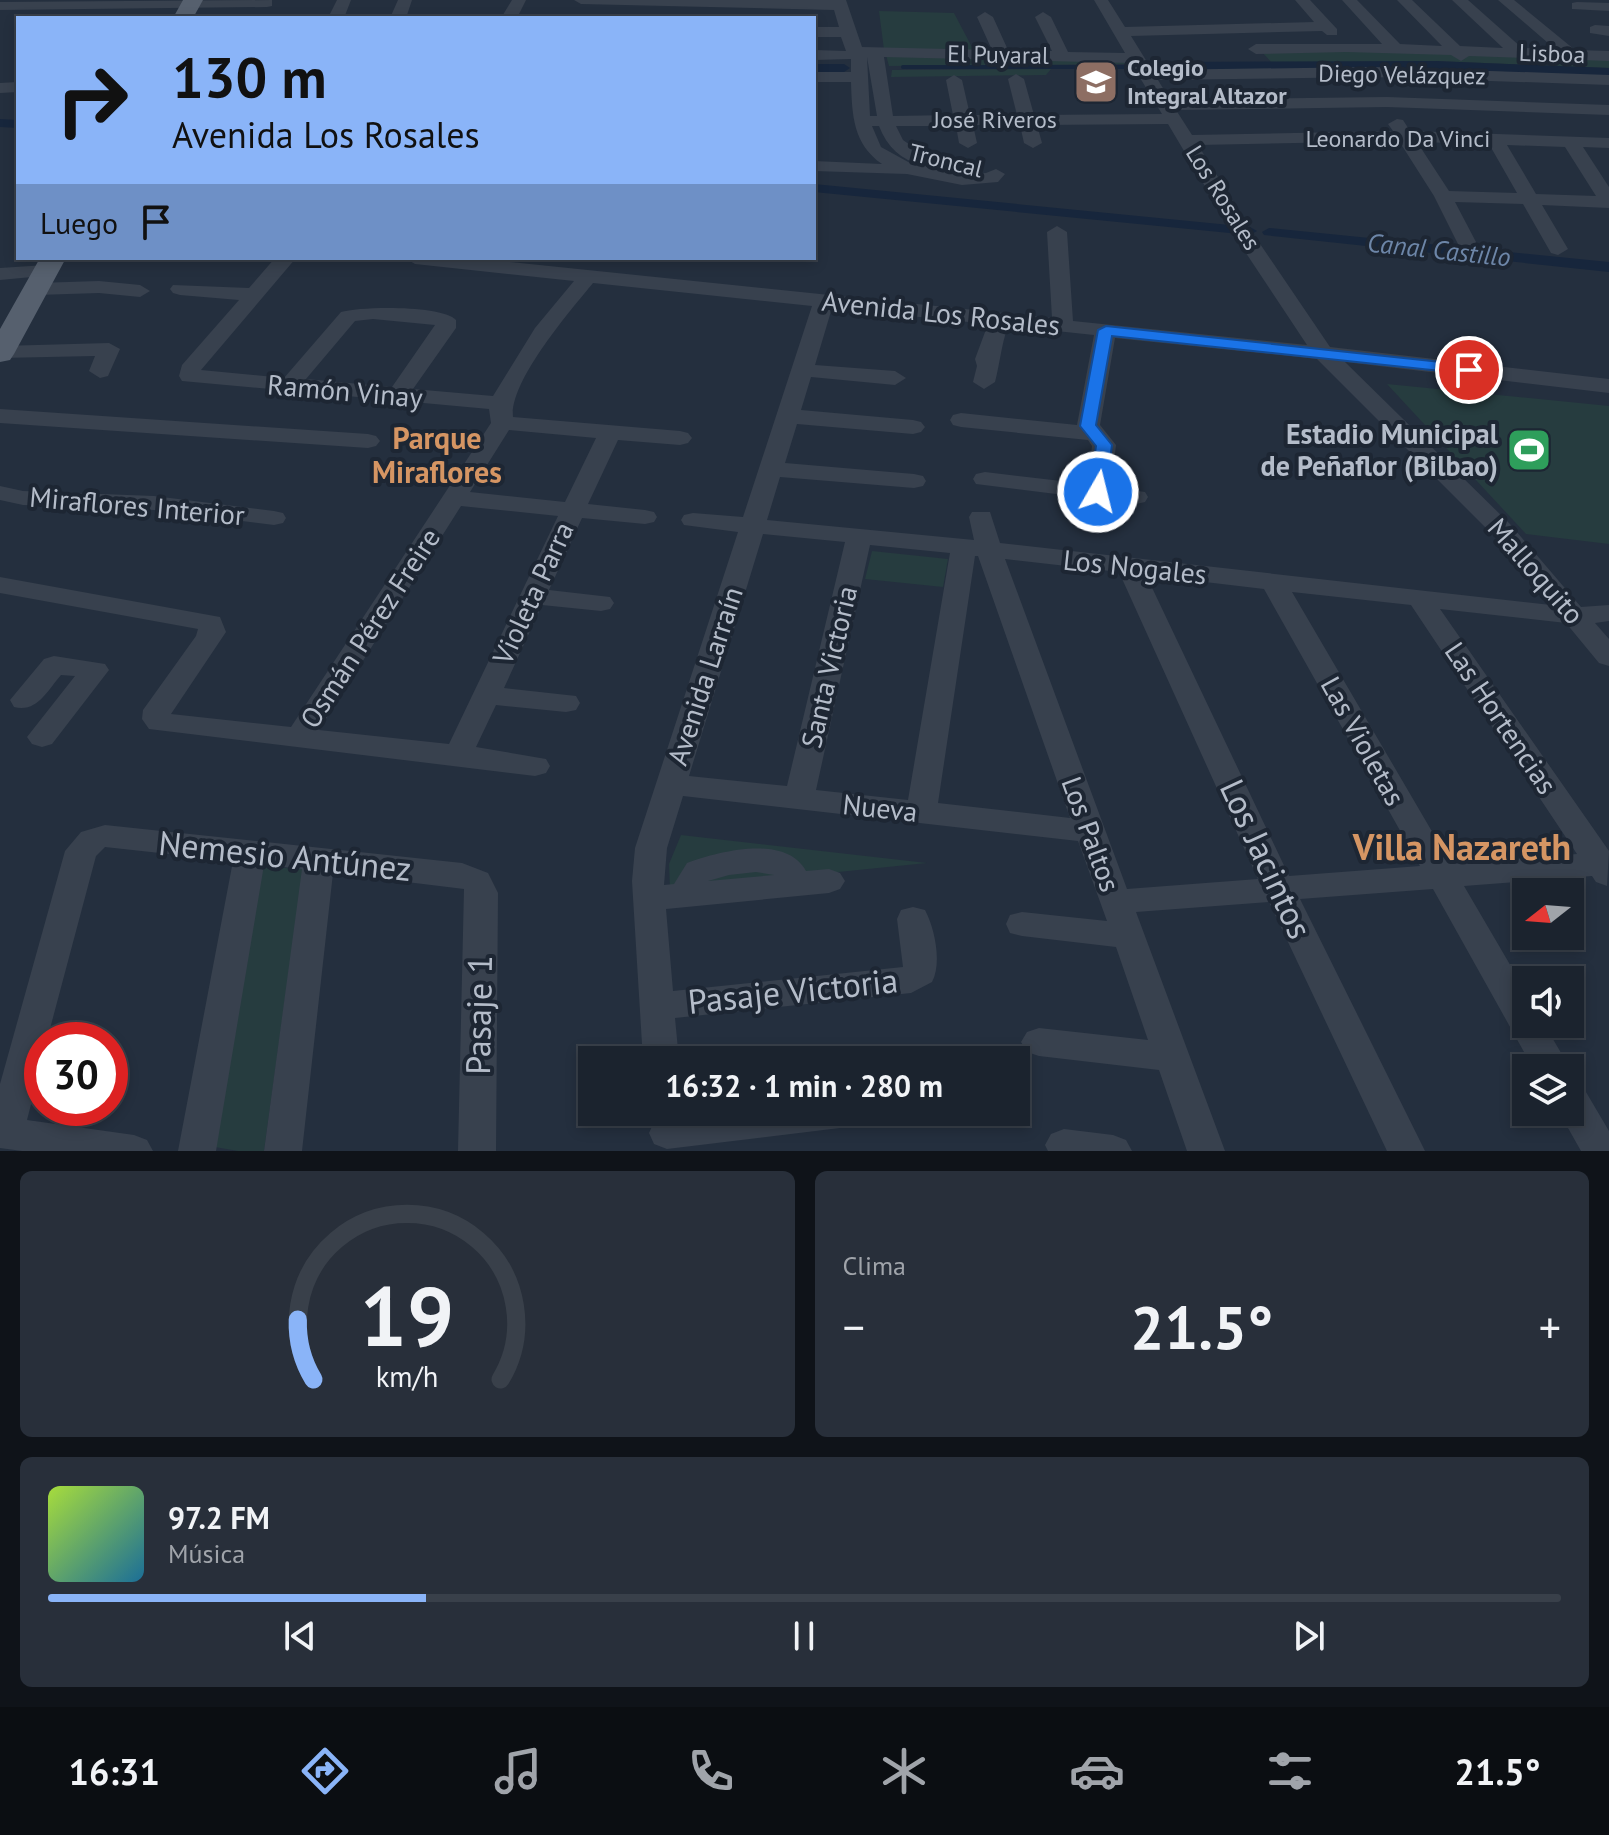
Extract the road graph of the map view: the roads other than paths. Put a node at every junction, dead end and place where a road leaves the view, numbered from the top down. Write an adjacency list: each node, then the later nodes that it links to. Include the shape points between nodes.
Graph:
1 (580, 0): 7 (street)
2 (1101, 0): 19 (street, Los Rosales)
3 (1349, 0): 25 (street)
4 (1404, 0): 34 (street)
5 (1459, 0): 27 (street)
6 (1505, 0): 28 (street)
7 (642, 1): 15 (street)
8 (840, 3): 16 (street); 22 (street, Troncal)
9 (1584, 4): 14 (street)
10 (2, 5): 11 (street)
11 (190, 5): 12 (street)
12 (264, 5)
13 (1302, 6): 20 (street)
14 (1609, 7)
15 (701, 10): 16 (street)
16 (761, 11)
17 (985, 17): 30 (street)
18 (1043, 17): 31 (street)
19 (1119, 21): 20 (street); 33 (street, Los Rosales)
20 (1326, 26): 23 (street)
21 (816, 32): 22 (street)
22 (848, 32): 26 (street, Troncal, via 852,48)
23 (1346, 47): 24 (street, Lisboa); 25 (street, Lisboa)
24 (1256, 49)
25 (1396, 49): 34 (street, Lisboa)
26 (867, 52): 29 (street, El Puyaral); 30 (street, El Puyaral); 38 (street, Troncal); 50 (street, Troncal)
27 (1518, 53): 28 (street, Lisboa); 34 (street, Lisboa)
28 (1570, 54): 32 (street, Lisboa)
29 (816, 55)
30 (1002, 55): 31 (street, El Puyaral)
31 (1062, 56): 33 (street, El Puyaral)
32 (1609, 56)
33 (1138, 58): 36 (street, Los Rosales)
34 (1467, 65): 35 (street, Diego Velázquez); 40 (street, Diego Velázquez)
35 (1373, 72): 36 (street, Diego Velázquez); 43 (street)
36 (1148, 75): 44 (street, Los Rosales)
37 (816, 77): 38 (street)
38 (860, 77): 49 (street, Troncal)
39 (1016, 79): 47 (street)
40 (1579, 79): 42 (street, Diego Velázquez); 45 (street)
41 (954, 80): 46 (street)
42 (1609, 80)
43 (1387, 102): 44 (street, José Riveros); 45 (street, José Riveros); 51 (street)
44 (1170, 112): 48 (street, José Riveros); 54 (street, Los Rosales)
45 (1606, 114)
46 (963, 120): 47 (street, José Riveros); 50 (street, José Riveros); 56 (street)
47 (1027, 120): 48 (street, José Riveros); 57 (street)
48 (1091, 120): 53 (street)
49 (864, 121): 50 (street, José Riveros); 59 (street, Troncal)
50 (887, 121): 59 (street, Troncal, via 890,138 900,151 996,174 982,179)
51 (1403, 136): 52 (street, Leonardo Da Vinci); 54 (street, Leonardo Da Vinci); 61 (street)
52 (1495, 139): 55 (street, Leonardo Da Vinci); 62 (street)
53 (1101, 140)
54 (1186, 140): 81 (street, Los Rosales)
55 (1571, 142): 58 (street, Leonardo Da Vinci); 63 (street)
56 (968, 143)
57 (1033, 143)
58 (1609, 143)
59 (875, 164): 60 (street)
60 (816, 166)
61 (1443, 196): 62 (street); 65 (street)
62 (1529, 199): 63 (street); 66 (street)
63 (1609, 202)
64 (1057, 232): 78 (street)
65 (1466, 242)
66 (1558, 249)
67 (284, 260): 75 (street)
68 (458, 260): 69 (street, Avenida Los Rosales)
69 (499, 262): 72 (street, Avenida Los Rosales)
70 (45, 272): 71 (street); 74 (street, via 99,287); 80 (main road)
71 (0, 274)
72 (588, 276): 76 (street, Avenida Los Rosales); 91 (street, Osmán Pérez Freire, via 542,332)
73 (180, 289): 75 (street)
74 (140, 291)
75 (254, 295): 88 (street, Ramón Vinay, via 190,376)
76 (824, 301): 77 (street, Avenida Los Rosales); 83 (street, Avenida Larraín)
77 (1000, 319): 78 (street, Avenida Los Rosales); 87 (street)
78 (1063, 326): 79 (street, Avenida Los Rosales)
79 (1106, 330): 81 (street, Avenida Los Rosales); 97 (street, via 1088,426)
80 (0, 353): 84 (street, via 109,349)
81 (1323, 353): 82 (street, Avenida Los Rosales); 85 (street, Malloquito)
82 (1386, 360): 85 (street); 89 (street, Avenida Los Rosales)
83 (802, 370): 86 (street); 93 (street, Avenida Larraín)
84 (100, 371)
85 (1345, 374): 122 (street, Malloquito, via 1501,529)
86 (895, 378)
87 (984, 382)
88 (289, 386): 90 (street, Ramón Vinay); 90 (street, via 348,316 373,313 446,320)
89 (1609, 386)
90 (397, 395): 91 (street, Ramón Vinay)
91 (501, 413): 96 (street, Ramón Vinay); 106 (street, Osmán Pérez Freire)
92 (0, 416): 99 (street)
93 (787, 416): 95 (street); 100 (street, Avenida Larraín)
94 (961, 420): 97 (street)
95 (913, 427)
96 (610, 432): 98 (street, Ramón Vinay); 107 (street, Violeta Parra)
97 (1093, 434): 103 (street, via 1104,445)
98 (680, 438)
99 (368, 441)
100 (771, 469): 102 (street); 112 (street, Avenida Larraín)
101 (985, 479): 103 (street)
102 (914, 481)
103 (1098, 492): 105 (street)
104 (0, 493): 110 (street, Miraflores Interior, via 154,503)
105 (1136, 497)
106 (454, 498): 107 (street); 129 (street, Osmán Pérez Freire)
107 (573, 510): 108 (street); 118 (street, Violeta Parra)
108 (645, 517)
109 (981, 517): 114 (street, Los Paltos)
110 (274, 518)
111 (693, 520): 112 (street, Los Nogales)
112 (752, 526): 113 (street, Los Nogales); 132 (street, Avenida Larraín)
113 (859, 536): 114 (street, Los Nogales); 133 (street, Santa Victoria)
114 (976, 549): 115 (street, Los Nogales); 134 (street); 135 (street, Los Paltos)
115 (1129, 566): 116 (street, Los Nogales); 142 (street, Los Jacintos)
116 (1273, 582): 119 (street, Los Nogales); 139 (street, Las Violetas)
117 (0, 585): 129 (street, via 204,620 213,627 208,639 157,710 156,719)
118 (531, 596): 120 (street); 124 (street, Violeta Parra)
119 (1420, 599): 122 (street, Los Nogales); 138 (street, Las Hortencias)
120 (601, 603)
121 (1609, 613): 122 (street, Los Nogales)
122 (1576, 616): 123 (street, Malloquito)
123 (1609, 657)
124 (485, 695): 126 (street); 130 (street, Violeta Parra)
125 (12, 698): 127 (street); 127 (street, via 54,665 95,670)
126 (566, 703)
127 (66, 707): 128 (street)
128 (42, 737)
129 (299, 738): 130 (street)
130 (458, 755): 131 (street)
131 (535, 766)
132 (670, 784): 133 (street, Nueva); 143 (street, Avenida Larraín, via 651,848)
133 (799, 799): 134 (street, Nueva)
134 (921, 812): 135 (street, Nueva)
135 (1090, 831): 144 (street, Los Paltos)
136 (250, 852): 137 (street, Nemesio Antúnez); 155 (street, Nemesio Antúnez, via 111,837 92,840 81,851); 159 (street)
137 (319, 860): 140 (street, Nemesio Antúnez); 160 (street)
138 (1606, 868): 139 (street)
139 (1439, 876): 142 (street); 148 (street, Las Violetas)
140 (477, 881): 161 (street, Pasaje 1, via 482,893)
141 (829, 881): 143 (street)
142 (1279, 889): 144 (street); 164 (street, Los Jacintos)
143 (649, 899): 149 (street, Avenida Larraín)
144 (1115, 902): 147 (street, Los Paltos)
145 (913, 919): 149 (street, Pasaje Victoria, via 921,967 911,980)
146 (1022, 924): 147 (street)
147 (1128, 936): 152 (street, Los Paltos)
148 (1512, 1000)
149 (657, 1006): 151 (street, Avenida Larraín)
150 (1039, 1042): 152 (street)
151 (660, 1046)
152 (1172, 1057): 163 (street, Los Paltos)
153 (1584, 1122): 165 (street)
154 (721, 1126): 156 (street)
155 (2, 1132): 158 (street)
156 (667, 1132)
157 (1064, 1145): 162 (street)
158 (134, 1151)
159 (197, 1151)
160 (283, 1151)
161 (477, 1151)
162 (1113, 1151)
163 (1206, 1151)
164 (1406, 1151)
165 (1601, 1151)

